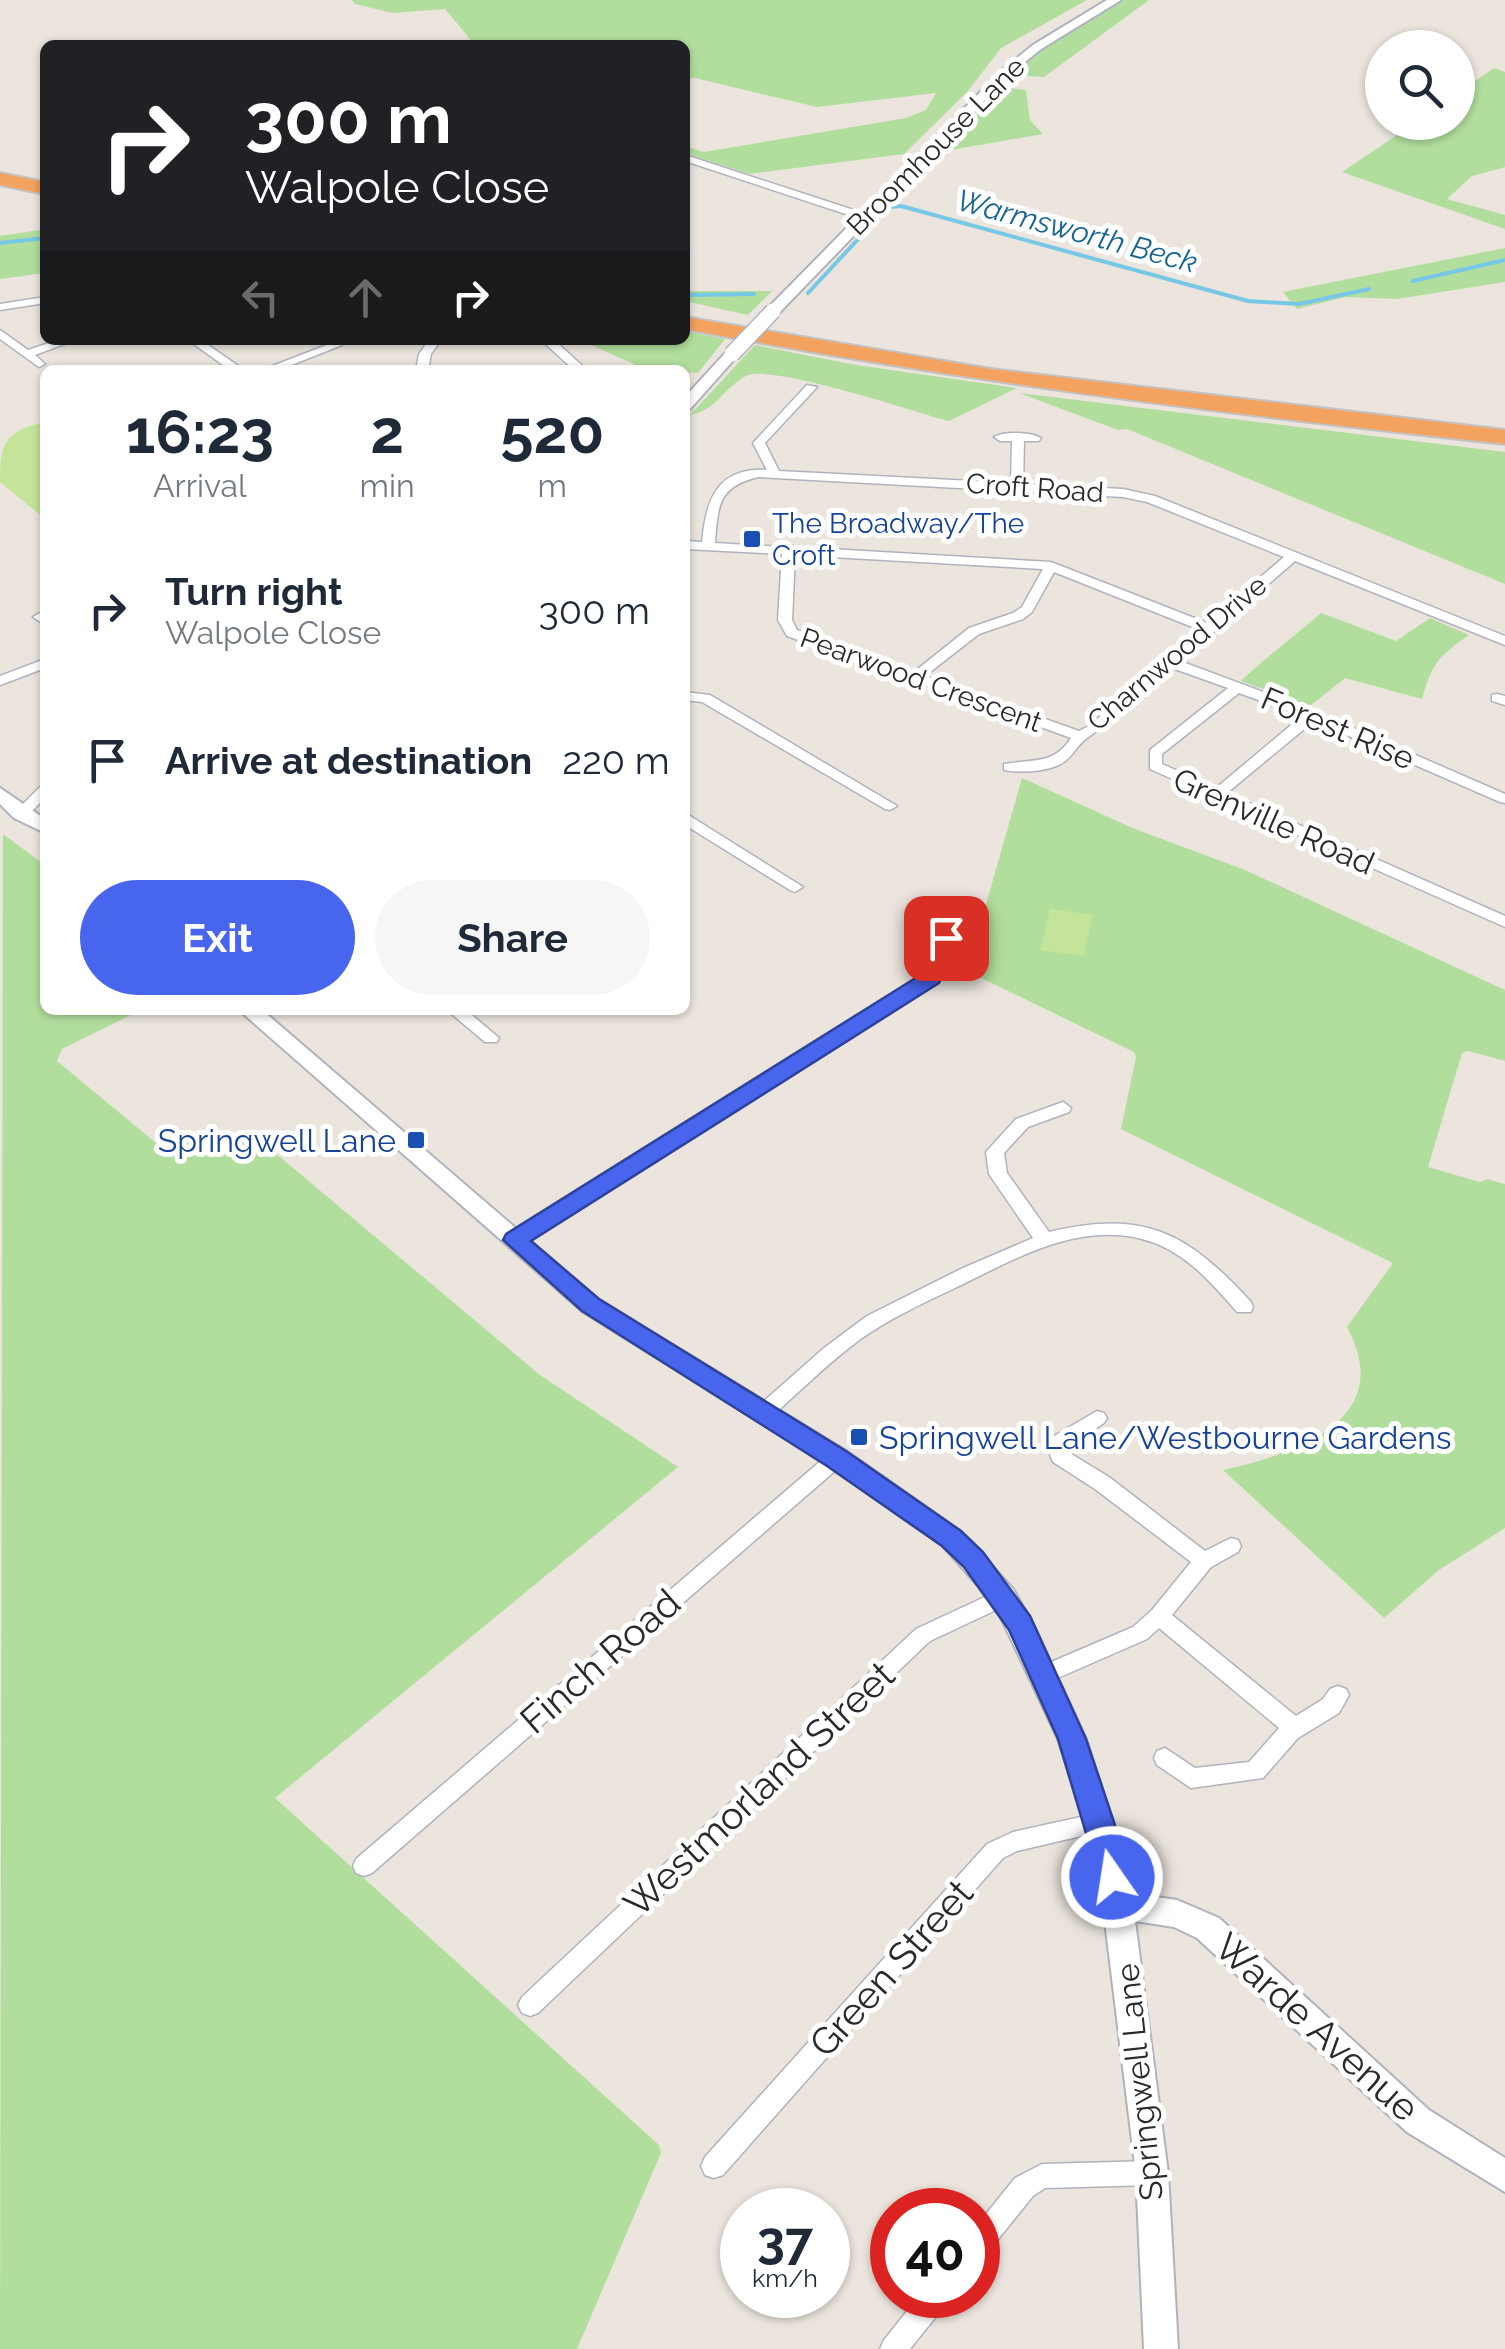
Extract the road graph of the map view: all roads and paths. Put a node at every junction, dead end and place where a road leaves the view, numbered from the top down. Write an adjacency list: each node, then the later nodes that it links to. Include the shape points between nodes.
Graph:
1 (1115, 0): 7 (street, Broomhouse Lane, via 1026,54)
2 (690, 160): 7 (street)
3 (0, 169): 4 (highway)
4 (40, 177)
5 (0, 179): 6 (highway)
6 (40, 187)
7 (865, 218): 23 (street, Broomhouse Lane, bridge)
8 (40, 301): 9 (street)
9 (0, 307)
10 (690, 313): 24 (highway, via 1035,372)
11 (690, 324): 28 (highway, via 1116,394)
12 (1, 334): 17 (street)
13 (54, 345): 17 (street)
14 (201, 345): 19 (street)
15 (336, 345): 20 (street)
16 (553, 345): 21 (street)
17 (27, 354): 18 (street)
18 (39, 364)
19 (231, 365)
20 (282, 365)
21 (575, 365)
22 (811, 387): 29 (street, via 759,443)
23 (690, 400)
24 (1505, 426)
25 (1000, 437): 26 (street)
26 (1018, 438): 27 (street); 30 (street)
27 (1035, 438)
28 (1505, 438)
29 (774, 472): 30 (street, Croft Road); 32 (street, Croft Road, via 744,476 718,492)
30 (1017, 486): 34 (street, Croft Road, via 1151,498)
31 (690, 545): 32 (street)
32 (708, 545): 33 (street)
33 (789, 548): 35 (street); 40 (street, Pearwood Crescent, via 786,627)
34 (1293, 556): 36 (street, Charnwood Drive); 37 (street, Croft Road)
35 (1051, 566): 36 (street); 40 (street, via 1018,616 974,632)
36 (1208, 628): 38 (street, Charnwood Drive)
37 (1505, 641)
38 (1169, 662): 42 (street, Forest Rise); 45 (street, Charnwood Drive, via 1094,729)
39 (40, 664): 41 (street)
40 (913, 679): 45 (street, Pearwood Crescent)
41 (0, 681)
42 (1238, 687): 44 (street, Forest Rise); 49 (street, Grenville Road, via 1152,760 1161,772)
43 (690, 696): 51 (street, via 705,698)
44 (1312, 715): 49 (street); 50 (street, Forest Rise)
45 (1077, 735): 46 (street, Charnwood Drive, via 1056,760)
46 (1010, 767)
47 (0, 794): 52 (street)
48 (40, 795): 52 (street)
49 (1216, 795): 56 (street, Grenville Road)
50 (1505, 800)
51 (890, 806)
52 (21, 814): 54 (street)
53 (690, 822): 55 (street)
54 (40, 824)
55 (795, 888)
56 (1505, 922)
57 (946, 938): 63 (street, via 931,978)
58 (259, 1015): 63 (street, Springwell Lane)
59 (461, 1015): 60 (street)
60 (491, 1038)
61 (1063, 1108): 62 (street, via 1022,1123 995,1152 998,1174)
62 (1043, 1238): 64 (street, via 1079,1228 1157,1236 1212,1270); 65 (street, via 875,1320)
63 (515, 1240): 65 (street, Springwell Lane, via 590,1305)
64 (1244, 1308)
65 (763, 1413): 67 (street, Springwell Lane)
66 (1098, 1418): 69 (street, via 1062,1437 1056,1444 1060,1458)
67 (836, 1458): 70 (street, Springwell Lane, via 951,1538); 77 (street, Finch Road)
68 (1231, 1546): 69 (street)
69 (1204, 1561): 71 (street)
70 (1004, 1597): 72 (street, Springwell Lane); 79 (street, Westmorland Street, via 922,1635)
71 (1160, 1616): 72 (street, via 1118,1645); 74 (street)
72 (1043, 1675): 76 (street, Springwell Lane)
73 (1338, 1695): 74 (street, via 1332,1706)
74 (1294, 1728): 75 (street, via 1255,1772 1191,1778)
75 (1165, 1758)
76 (1099, 1822): 78 (street, Springwell Lane); 80 (street, Green Street, via 996,1851)
77 (364, 1866)
78 (1118, 1904): 81 (street, Springwell Lane); 82 (street, Warde Avenue, via 1177,1914 1208,1928 1418,2121)
79 (530, 2005)
80 (714, 2166)
81 (1152, 2173): 83 (street, via 1042,2176); 86 (street, Springwell Lane)
82 (1505, 2176)
83 (1000, 2217)
84 (919, 2318): 85 (street)
85 (894, 2349)
86 (1161, 2349)

